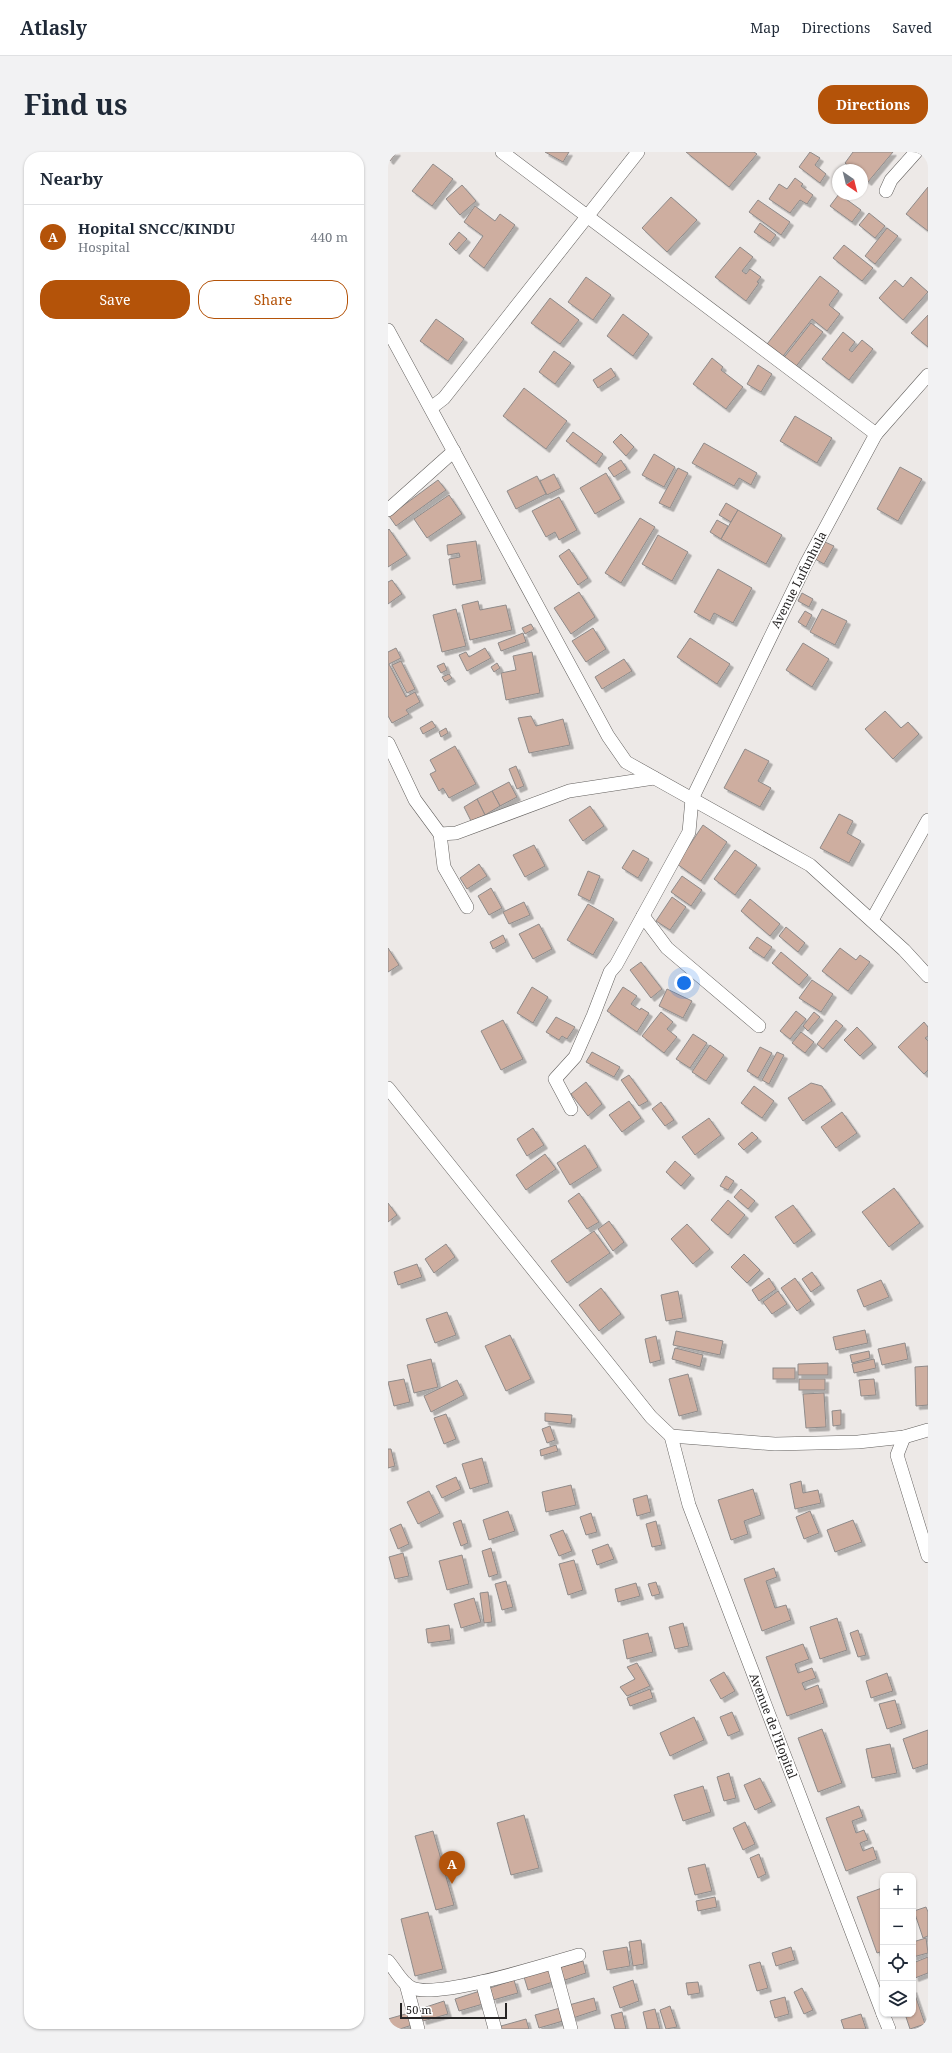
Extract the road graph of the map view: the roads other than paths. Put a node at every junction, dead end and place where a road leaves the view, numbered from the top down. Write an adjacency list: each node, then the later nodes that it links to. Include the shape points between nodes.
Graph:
1 (502, 152): 5 (street)
2 (638, 152): 5 (street)
3 (916, 152): 4 (street, via 891,180)
4 (886, 190)
5 (588, 217): 8 (street, via 444,398); 9 (street)
6 (388, 330): 8 (street)
7 (928, 376): 9 (street, Avenue Lufunhula)
8 (430, 408): 10 (street)
9 (876, 434): 14 (street, Avenue Lufunhula, via 806,564)
10 (454, 451): 11 (street); 13 (street, via 608,736 626,762)
11 (388, 510)
12 (388, 743): 16 (street, via 415,800)
13 (654, 778): 14 (street); 16 (street, via 569,791 456,833)
14 (692, 799): 18 (street, via 689,832); 19 (street, via 810,866)
15 (928, 820): 19 (street)
16 (440, 834): 17 (street, via 444,867)
17 (467, 907)
18 (643, 916): 21 (street, via 667,948); 23 (street, via 610,972 574,1057 555,1079)
19 (872, 920): 20 (street)
20 (928, 976)
21 (759, 1026)
22 (388, 1088): 25 (street, via 651,1417)
23 (571, 1109)
24 (928, 1430): 26 (street)
25 (671, 1436): 26 (street, via 775,1444 858,1442); 33 (street, Avenue de l'Hopital, via 689,1505)
26 (904, 1437): 27 (street, via 897,1455)
27 (928, 1556)
28 (579, 1955): 30 (street)
29 (388, 1961): 32 (street)
30 (553, 1963): 31 (street); 37 (street)
31 (482, 1982): 32 (street, via 435,1990 413,1988); 36 (street)
32 (406, 1984): 35 (street)
33 (880, 2006)
34 (884, 2017): 38 (street, Avenue de l'Hopital)
35 (418, 2029)
36 (495, 2029)
37 (571, 2029)
38 (889, 2029)

